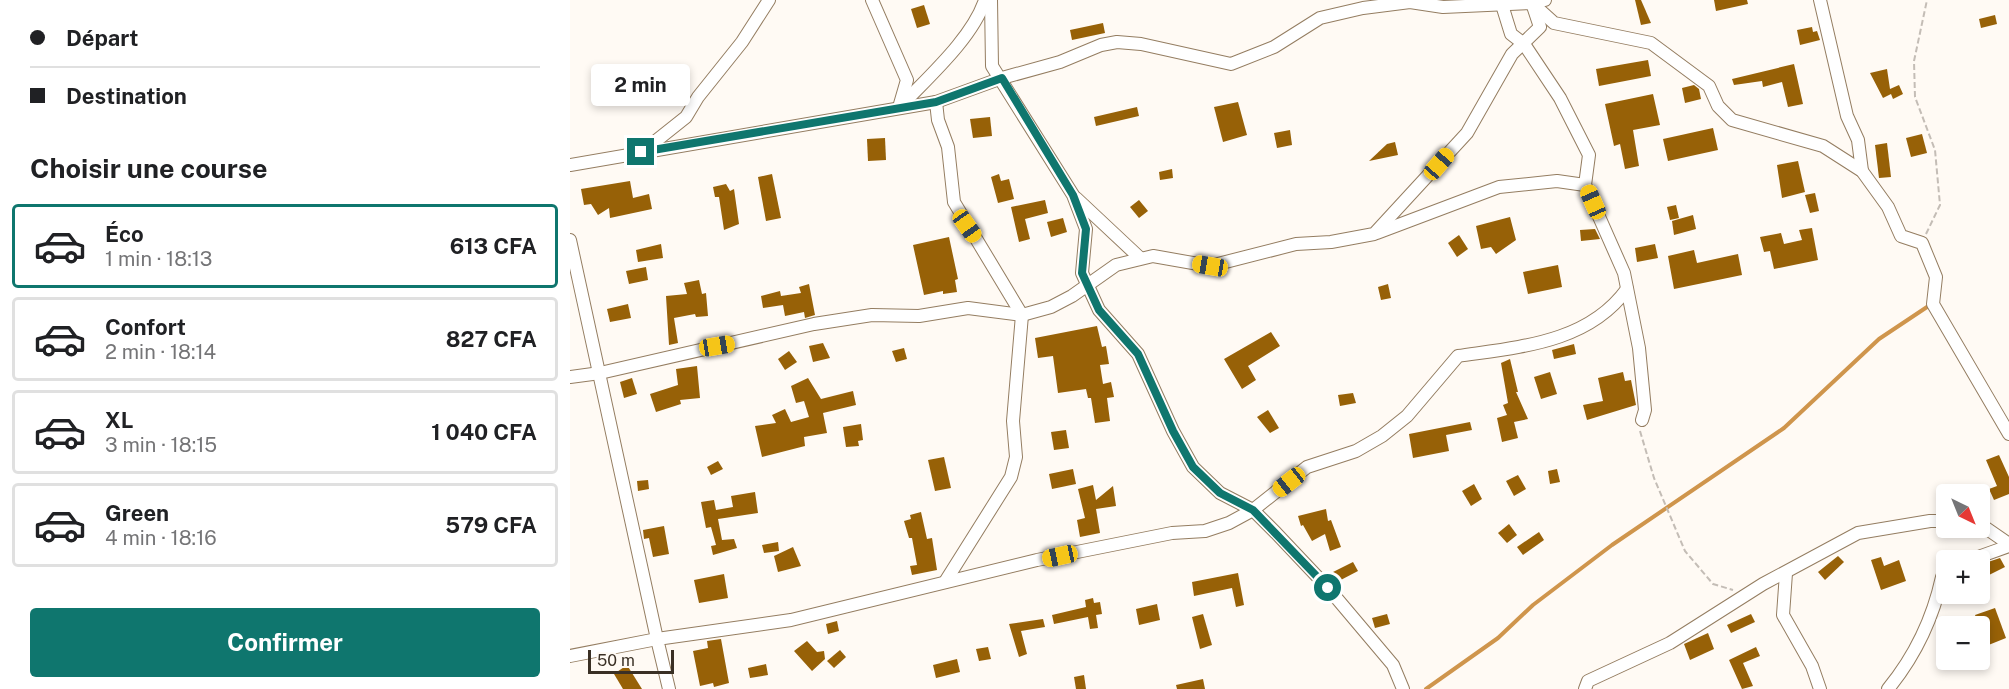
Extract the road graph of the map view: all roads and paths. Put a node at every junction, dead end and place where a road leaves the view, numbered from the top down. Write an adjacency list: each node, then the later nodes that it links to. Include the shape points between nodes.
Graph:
1 (769, 0): 15 (street, via 686,117)
2 (872, 0): 14 (street, via 907,80)
3 (985, 0): 14 (street, via 963,38)
4 (991, 0): 12 (street, via 992,66)
5 (1545, 0): 9 (street)
6 (1820, 0): 17 (street, via 1847,116 1858,140)
7 (1927, 0): 22 (path, via 1914,61 1915,98 1935,150 1940,205)
8 (1447, 3): 10 (street); 12 (street, via 1410,2 1320,18 1274,46 1231,64 1117,42)
9 (1532, 3): 10 (street); 11 (street, via 1540,27); 17 (street, via 1554,23 1651,43 1709,86 1718,106 1732,120 1823,146)
10 (1502, 5): 11 (street, via 1511,34)
11 (1524, 44): 18 (street, via 1560,98 1589,154); 20 (street, via 1512,54 1467,133)
12 (1002, 78): 13 (street); 19 (street)
13 (936, 102): 14 (street); 26 (street, via 948,147 954,202)
14 (899, 108): 15 (street)
15 (641, 152): 16 (street)
16 (570, 165)
17 (1862, 171): 22 (street, via 1888,207 1901,236)
18 (1585, 185): 20 (street, via 1557,181 1499,187); 25 (street, via 1624,273)
19 (1073, 195): 23 (street); 24 (street, via 1086,229 1082,273)
20 (1374, 234): 23 (street, via 1296,244 1210,266 1153,256)
21 (570, 240): 27 (street)
22 (1922, 243): 30 (street, via 1936,277 1933,304)
23 (1140, 258): 24 (street, via 1116,265)
24 (1087, 284): 26 (street, via 1072,297); 31 (street, via 1099,310 1138,354 1193,467 1220,493)
25 (1627, 289): 29 (street, via 1640,358 1645,410); 31 (street, via 1615,306 1567,335 1534,345 1458,356 1407,416 1382,436 1356,452 1307,467)
26 (1022, 315): 27 (street, via 968,308 919,316 872,315 814,324); 37 (street, via 1013,421 1016,457 1011,477)
27 (600, 373): 28 (street); 40 (street)
28 (570, 377)
29 (1642, 420): 38 (path, via 1640,429 1654,478 1685,550 1713,584)
30 (2009, 434)
31 (1253, 510): 37 (street, via 1205,531 1172,532); 43 (street, via 1328,588 1393,665)
32 (1936, 520): 36 (street, via 1858,533)
33 (1990, 531): 34 (street)
34 (2009, 545): 35 (street)
35 (1990, 552)
36 (1786, 573): 38 (street); 45 (street, via 1783,615 1812,666)
37 (945, 582): 40 (street, via 791,620)
38 (1748, 594): 44 (street, via 1670,643 1588,681)
39 (1936, 603): 46 (street, via 1915,650)
40 (657, 639): 41 (street); 42 (street)
41 (570, 656)
42 (669, 689)
43 (1402, 689)
44 (1585, 689)
45 (1820, 689)
46 (1888, 689)

